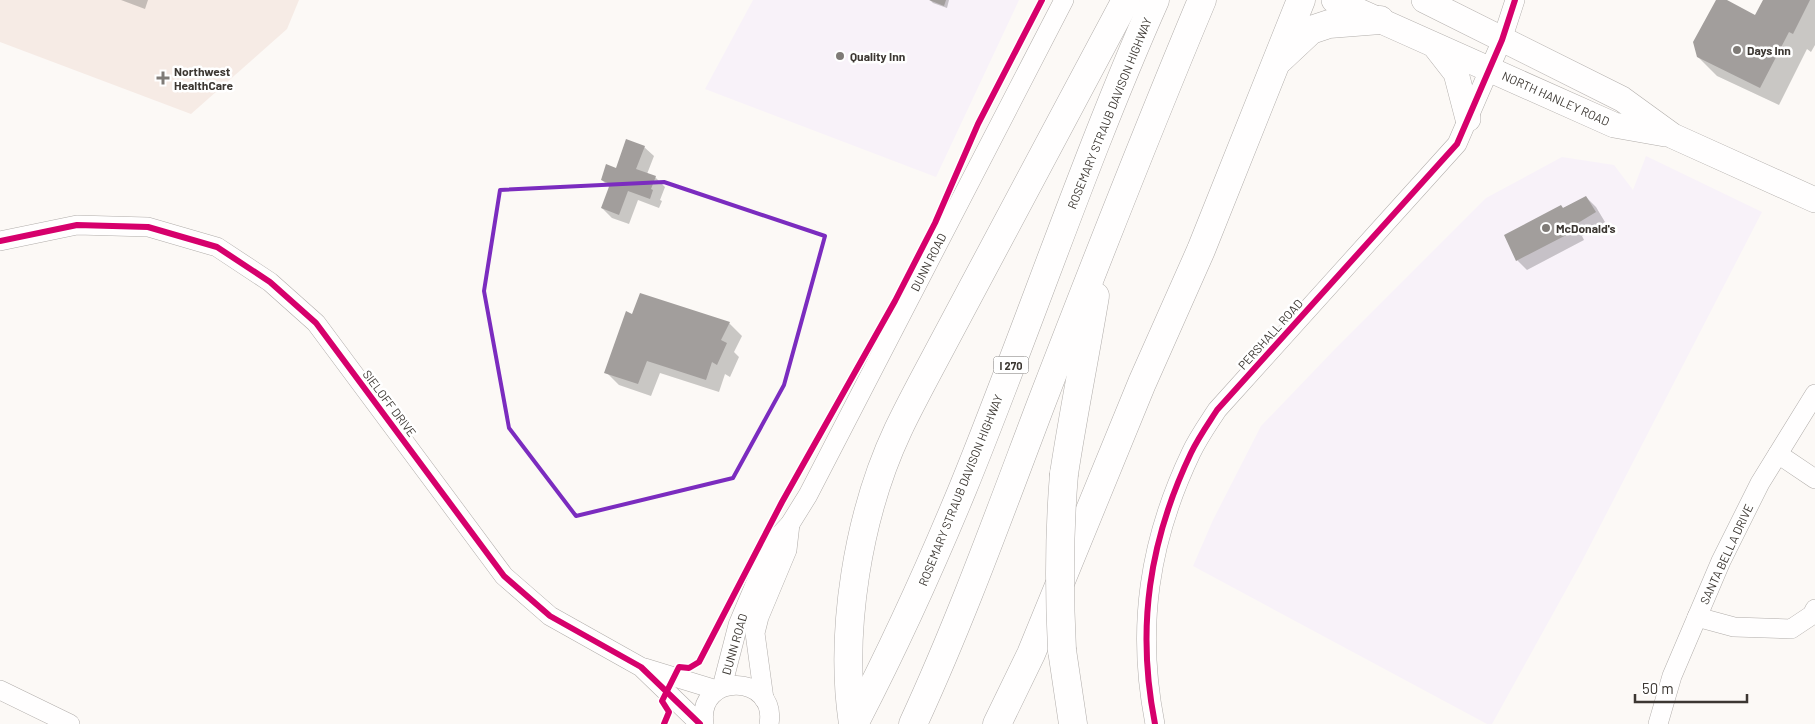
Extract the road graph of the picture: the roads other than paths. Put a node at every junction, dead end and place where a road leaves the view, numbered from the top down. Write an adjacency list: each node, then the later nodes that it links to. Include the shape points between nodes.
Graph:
1 (1064, 0): 22 (street, DUNN ROAD, via 813,486)
2 (1126, 0): 32 (highway, via 897,431 880,476 863,533 854,583 849,660)
3 (1155, 0): 32 (highway, ROSEMARY STRAUB DAVISON HIGHWAY / I 270, via 1099,133 946,530)
4 (1301, 0): 12 (highway)
5 (1334, 0): 9 (main road, NORTH HANLEY ROAD)
6 (1424, 0): 10 (main road, NORTH HANLEY ROAD)
7 (1515, 0): 10 (street, PERSHALL ROAD)
8 (1200, 4): 18 (highway)
9 (1380, 20): 11 (main road, NORTH HANLEY ROAD); 12 (highway, via 1343,21 1311,30)
10 (1502, 40): 13 (street, PERSHALL ROAD); 15 (main road, NORTH HANLEY ROAD, via 1622,99)
11 (1434, 44): 13 (main road, NORTH HANLEY ROAD); 14 (main road, via 1456,73)
12 (1277, 61): 34 (highway, via 1031,654)
13 (1490, 69): 14 (street, PERSHALL ROAD); 15 (main road, NORTH HANLEY ROAD, via 1614,125)
14 (1468, 119): 36 (street, PERSHALL ROAD, via 1457,144 1217,410 1192,451 1163,523 1151,573 1145,645)
15 (1673, 136): 16 (main road, NORTH HANLEY ROAD)
16 (1815, 200)
17 (0, 241): 25 (street, SIELOFF DRIVE, via 78,225 148,227 216,248 270,282 316,323 504,576 550,616)
18 (1104, 241): 33 (highway, via 962,610); 35 (highway, bridge, via 1064,474 1059,544 1062,650)
19 (1815, 394): 20 (street, SANTA BELLA DRIVE)
20 (1778, 454): 21 (street); 24 (street, SANTA BELLA DRIVE, via 1729,545)
21 (1815, 479)
22 (790, 524): 26 (street, DUNN ROAD, via 773,542 738,625); 28 (street, DUNN ROAD, via 788,550 759,616 756,633)
23 (1815, 609): 24 (street, via 1812,615 1791,629 1734,627)
24 (1697, 617): 37 (street, SANTA BELLA DRIVE, via 1672,676)
25 (640, 667): 26 (street, SIELOFF DRIVE); 29 (street, SIELOFF DRIVE)
26 (720, 689): 28 (street, SIELOFF DRIVE, via 740,684 748,686); 29 (street, via 709,698)
27 (0, 690): 30 (street)
28 (764, 699): 31 (street, DUNN ROAD, via 769,709)
29 (696, 718)
30 (70, 724)
31 (769, 724)
32 (854, 724)
33 (913, 724)
34 (997, 724)
35 (1073, 724)
36 (1155, 724)
37 (1658, 724)

